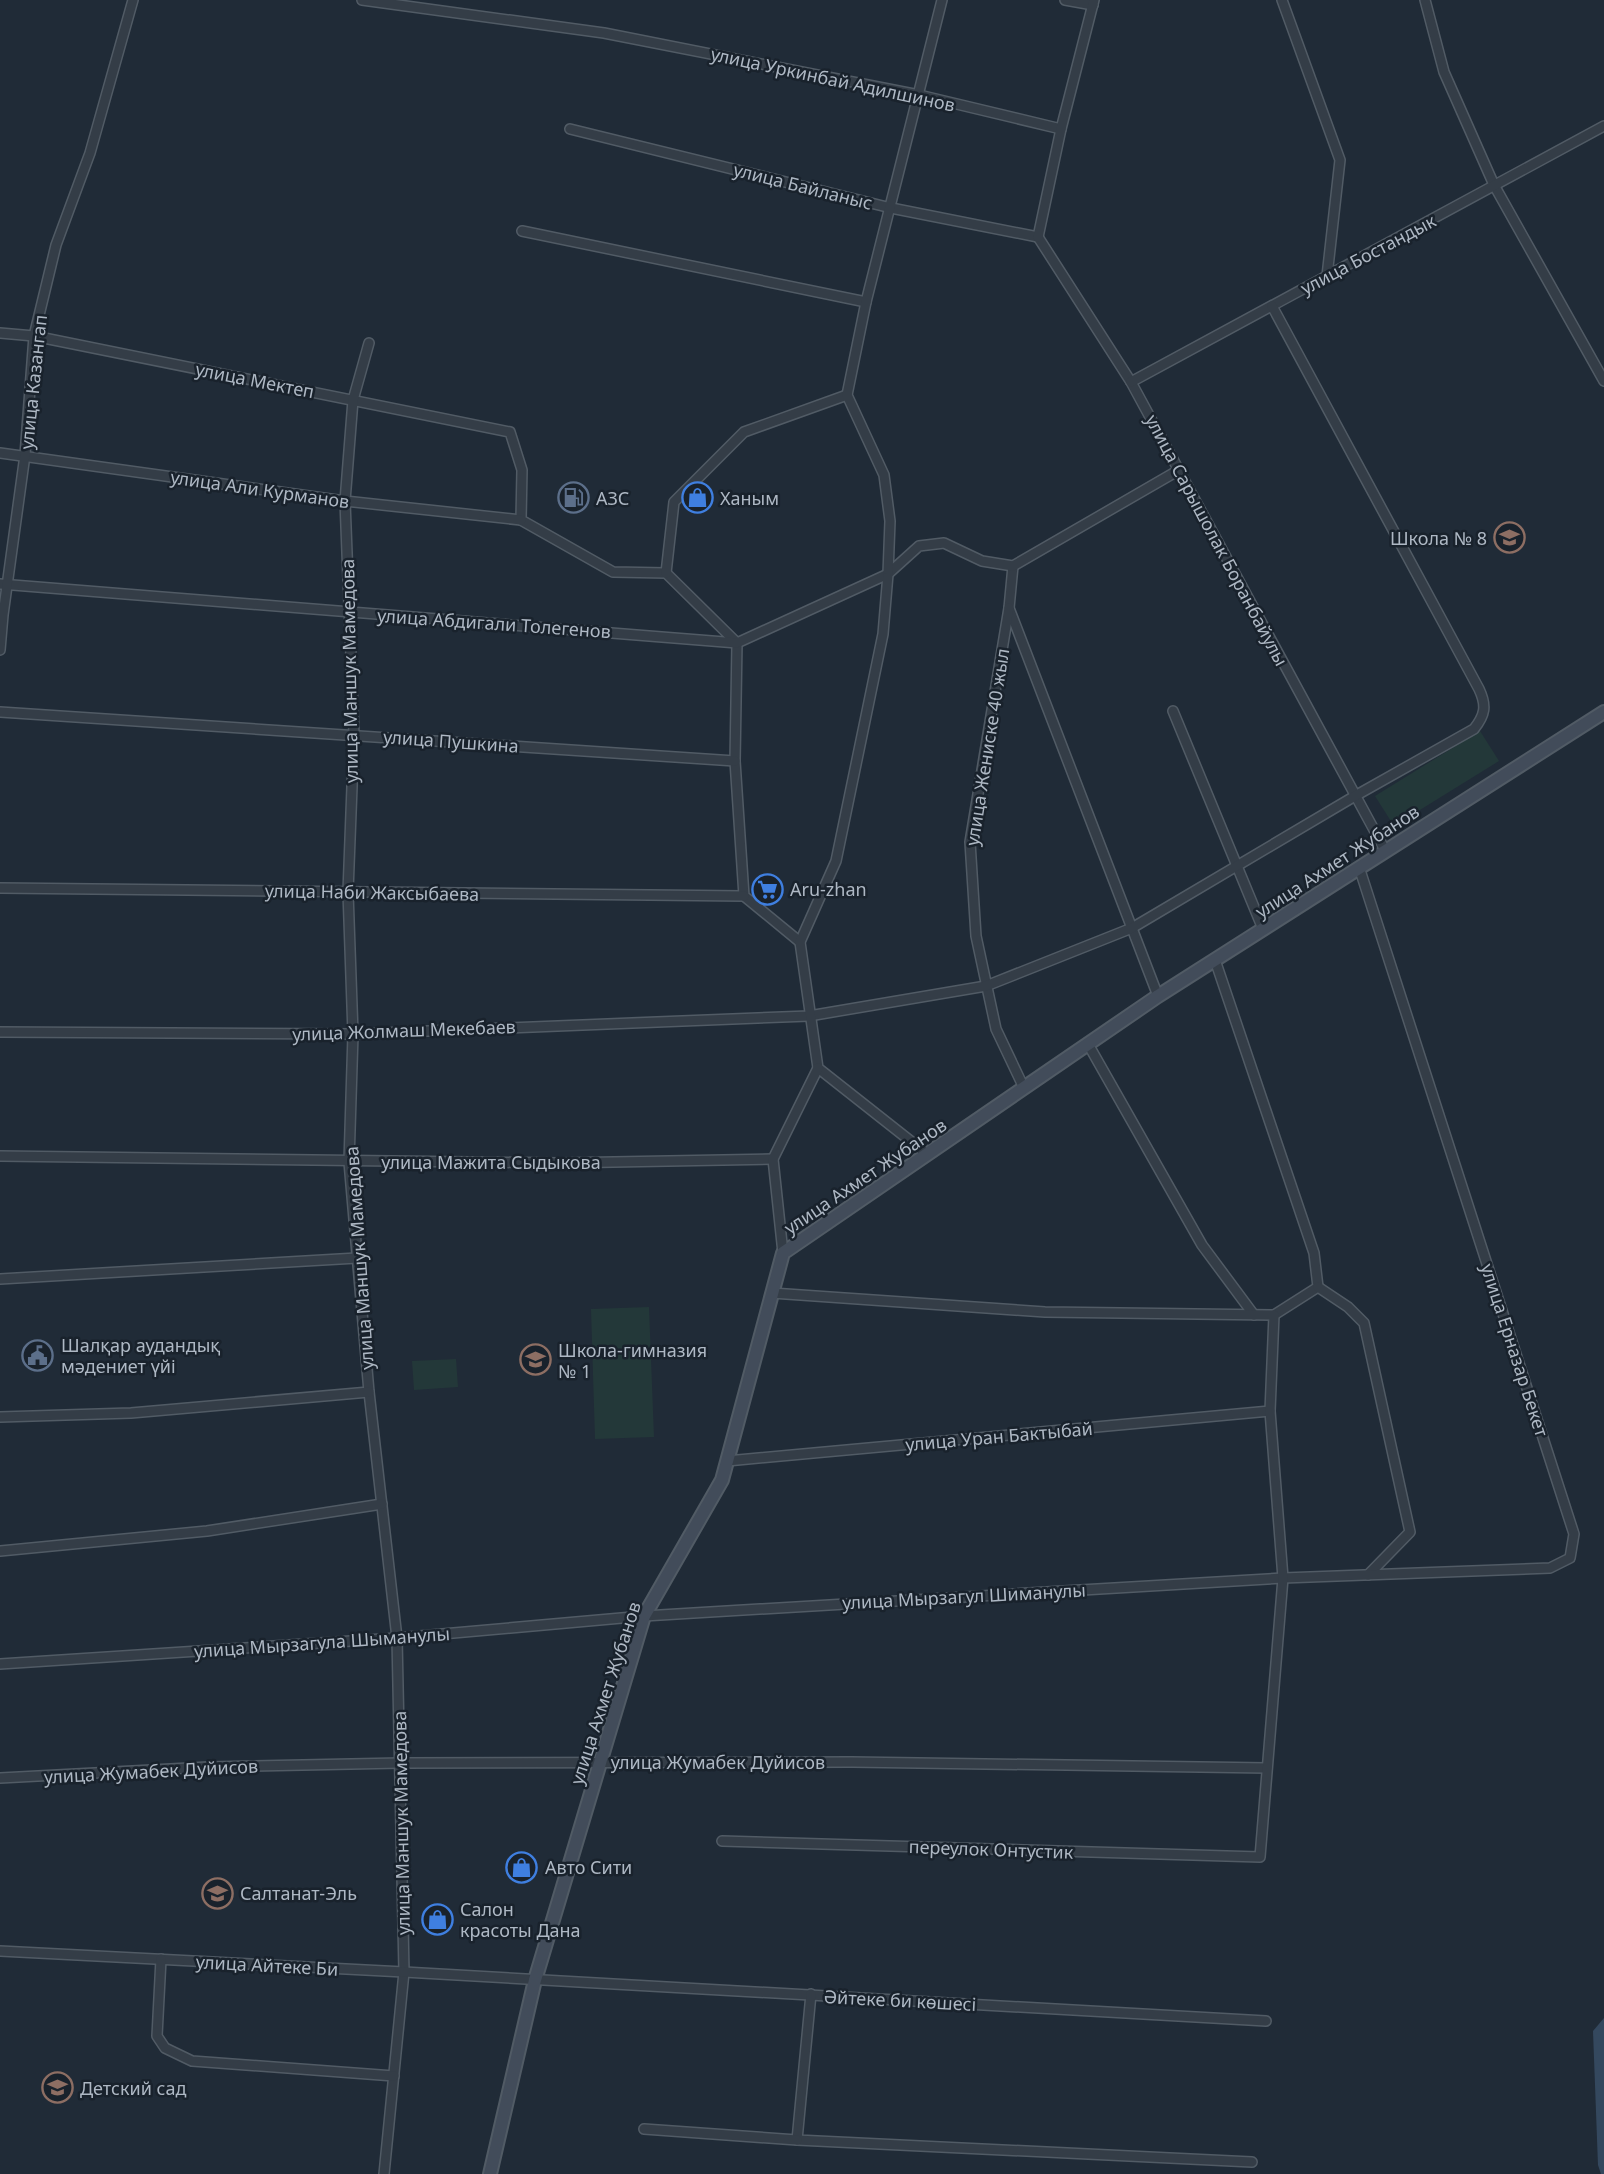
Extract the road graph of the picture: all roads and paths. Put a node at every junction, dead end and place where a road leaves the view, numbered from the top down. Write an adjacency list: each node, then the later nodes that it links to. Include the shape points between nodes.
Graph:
1 (133, 0): 20 (street, улица Казангап, via 90,153 56,245)
2 (362, 0): 8 (street, улица Уркинбай Адилшинов, via 604,33)
3 (942, 0): 8 (street)
4 (1065, 0): 7 (street)
5 (1282, 0): 16 (street, via 1340,160)
6 (1425, 0): 12 (street, via 1444,72)
7 (1094, 3): 11 (street)
8 (919, 95): 11 (street, улица Уркинбай Адилшинов); 13 (street)
9 (1604, 126): 12 (street, улица Бостандык)
10 (570, 129): 13 (street, улица Байланыс)
11 (1061, 129): 15 (street)
12 (1494, 185): 16 (street, улица Бостандык); 22 (street)
13 (891, 208): 15 (street, улица Байланыс); 17 (street)
14 (522, 232): 17 (street)
15 (1038, 237): 23 (street, улица Сарышолак Боранбайулы)
16 (1328, 276): 18 (street, улица Бостандык)
17 (866, 302): 24 (street)
18 (1272, 306): 23 (street, улица Бостандык); 44 (street, улица Жолмаш Мекебаев, via 1479,689 1485,710 1474,729)
19 (0, 333): 20 (street, улица Мектеп)
20 (34, 336): 25 (street, улица Мектеп); 27 (street, улица Казангап)
21 (369, 343): 25 (street, улица Маншук Мамедова)
22 (1604, 381)
23 (1131, 382): 28 (street, улица Сарышолак Боранбайулы)
24 (847, 395): 32 (street, via 744,432 674,502); 33 (street, via 884,475 890,521)
25 (353, 400): 29 (street, улица Маншук Мамедова); 30 (street, улица Мектеп, via 510,432 522,470)
26 (0, 453): 27 (street, улица Али Курманов)
27 (25, 456): 29 (street, улица Али Курманов); 34 (street, улица Казангап)
28 (1178, 470): 31 (street); 44 (street, улица Сарышолак Боранбайулы)
29 (345, 501): 30 (street, улица Али Курманов); 36 (street, улица Маншук Мамедова)
30 (521, 520): 32 (street, via 614,572)
31 (1013, 566): 33 (street, via 982,561 944,543 919,546); 35 (street, улица Жениске 40 жыл)
32 (666, 573): 37 (street)
33 (888, 574): 37 (street); 53 (street, via 883,634 836,861)
34 (4, 584): 36 (street, улица Абдигали Толегенов); 38 (street, улица Казангап)
35 (1009, 608): 51 (street); 55 (street, улица Жениске 40 жыл, via 970,842 976,936)
36 (348, 612): 37 (street, улица Абдигали Толегенов); 42 (street, улица Маншук Мамедова)
37 (737, 642): 43 (street)
38 (0, 650)
39 (1173, 711): 46 (street)
40 (0, 712): 42 (street, улица Пушкина)
41 (1604, 712): 45 (main road, улица Ахмет Жубанов)
42 (354, 734): 43 (street, улица Пушкина); 49 (street, улица Маншук Мамедова)
43 (735, 761): 50 (street)
44 (1355, 796): 45 (street, улица Сарышолак Боранбайулы); 46 (street, улица Жолмаш Мекебаев)
45 (1385, 850): 47 (main road, улица Ахмет Жубанов)
46 (1237, 866): 51 (street, улица Жолмаш Мекебаев); 52 (street)
47 (1359, 867): 52 (main road, улица Ахмет Жубанов); 80 (street, улица Ерназар Бекет, via 1574,1534 1570,1558 1550,1568)
48 (0, 888): 49 (street, улица Наби Жаксыбаева)
49 (348, 892): 50 (street, улица Наби Жаксыбаева); 59 (street, улица Маншук Мамедова)
50 (744, 896): 53 (street)
51 (1132, 928): 55 (street, улица Жолмаш Мекебаев); 56 (street)
52 (1263, 929): 54 (main road, улица Ахмет Жубанов)
53 (800, 942): 57 (street)
54 (1215, 960): 56 (main road, улица Ахмет Жубанов); 70 (street, via 1314,1253)
55 (986, 986): 57 (street, улица Жолмаш Мекебаев); 62 (street, улица Жениске 40 жыл, via 996,1029)
56 (1158, 996): 60 (main road, улица Ахмет Жубанов)
57 (808, 1016): 59 (street, улица Жолмаш Мекебаев); 61 (street)
58 (0, 1031): 59 (street, улица Жолмаш Мекебаев)
59 (353, 1034): 66 (street, улица Маншук Мамедова)
60 (1088, 1044): 62 (main road, улица Ахмет Жубанов); 72 (street, via 1202,1245)
61 (818, 1068): 63 (street); 65 (street)
62 (1024, 1088): 63 (main road, улица Ахмет Жубанов)
63 (927, 1154): 67 (main road, улица Ахмет Жубанов)
64 (0, 1157): 66 (street, улица Мажита Сыдыкова)
65 (773, 1159): 66 (street, улица Мажита Сыдыкова); 67 (street)
66 (349, 1162): 68 (street, улица Маншук Мамедова)
67 (783, 1253): 71 (main road, улица Ахмет Жубанов)
68 (357, 1258): 69 (street); 74 (street, улица Маншук Мамедова)
69 (0, 1279)
70 (1318, 1287): 73 (street); 80 (street, via 1364,1323 1410,1532)
71 (772, 1293): 72 (street, via 1045,1312); 77 (main road, улица Ахмет Жубанов)
72 (1254, 1315): 73 (street)
73 (1274, 1315): 75 (street)
74 (369, 1392): 76 (street, via 131,1413); 78 (street, улица Маншук Мамедова)
75 (1270, 1411): 77 (street, улица Уран Бактыбай); 81 (street)
76 (0, 1417)
77 (727, 1461): 82 (main road, улица Ахмет Жубанов, via 722,1480)
78 (382, 1504): 79 (street, via 207,1531); 83 (street, улица Маншук Мамедова)
79 (0, 1551)
80 (1368, 1575): 81 (street, улица Ерназар Бекет)
81 (1283, 1578): 82 (street, улица Мырзагул Шиманулы); 87 (street)
82 (644, 1616): 83 (street, улица Мырзагула Шыманулы); 86 (main road, улица Ахмет Жубанов)
83 (397, 1638): 84 (street, улица Мырзагула Шыманулы); 85 (street, улица Маншук Мамедова)
84 (0, 1664)
85 (400, 1763): 86 (street, улица Жумабек Дуйисов); 88 (street, улица Жумабек Дуйисов); 92 (street, улица Маншук Мамедова)
86 (599, 1763): 87 (street, улица Жумабек Дуйисов); 93 (main road, улица Ахмет Жубанов)
87 (1268, 1768): 89 (street, переулок Онтустик, via 1260,1857)
88 (0, 1778)
89 (722, 1841)
90 (0, 1951): 91 (street, улица Айтеке Би)
91 (161, 1959): 92 (street, улица Айтеке Би); 96 (street, via 157,2036 165,2048 192,2061)
92 (404, 1972): 93 (street, улица Айтеке Би); 96 (street, улица Маншук Мамедова)
93 (535, 1979): 94 (street, Әйтеке би көшесі); 101 (main road, улица Ахмет Жубанов)
94 (811, 1994): 95 (street, Әйтеке би көшесі); 98 (street)
95 (1266, 2021)
96 (394, 2076): 100 (street, улица Маншук Мамедова)
97 (644, 2129): 98 (street)
98 (797, 2140): 99 (street)
99 (1252, 2162)
100 (384, 2174)
101 (490, 2174)

